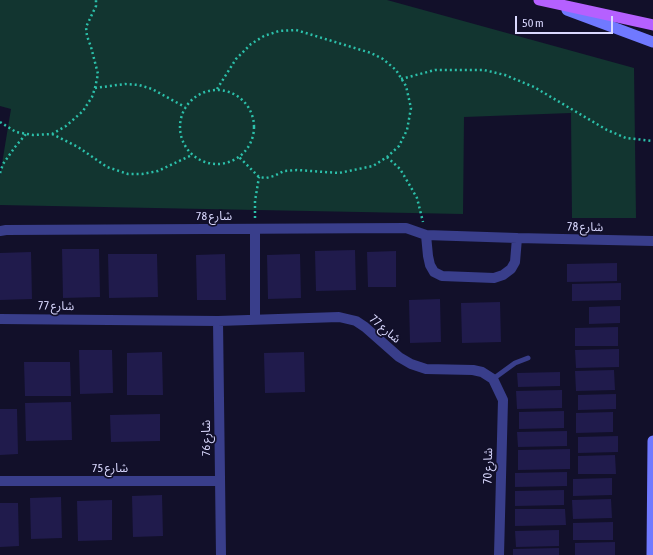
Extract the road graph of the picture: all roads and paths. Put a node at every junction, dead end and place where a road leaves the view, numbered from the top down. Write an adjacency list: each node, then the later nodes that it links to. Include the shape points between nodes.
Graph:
1 (96, 0): 6 (path, via 96,6 86,27 98,74)
2 (545, 1): 3 (main road); 4 (main road)
3 (653, 25)
4 (653, 42)
5 (401, 78): 7 (path, via 383,59 371,53 296,30 279,31 251,44 236,59); 12 (path, via 435,70 484,70 505,75 534,87 607,130 626,138); 15 (path, via 406,86 410,108 407,130 399,146)
6 (95, 88): 8 (path, via 139,85 152,89); 11 (path, via 83,111)
7 (217, 89): 8 (path, via 198,94); 14 (path, via 230,91 241,98 250,109 254,122 253,135 248,147)
8 (184, 107): 13 (path, via 180,119 180,132 184,145)
9 (0, 122): 10 (path, via 16,132)
10 (26, 134): 11 (path); 16 (path, via 3,164)
11 (52, 134): 13 (path, via 78,147 107,167 128,174 158,171)
12 (653, 141)
13 (192, 155): 14 (path, via 203,162 215,164 228,163)
14 (239, 157): 17 (path)
15 (387, 157): 17 (path, via 372,166 339,173 297,170 284,171 266,178); 20 (path, via 400,169 417,198)
16 (0, 173)
17 (259, 177): 18 (path, via 254,201)
18 (255, 229): 19 (street, شارع 78); 20 (street, شارع 78, via 406,228); 24 (street)
19 (0, 231)
20 (426, 235): 21 (street, شارع 78); 21 (street, via 428,256 434,272 442,276 494,278 511,270 515,262)
21 (517, 238): 22 (street, شارع 78)
22 (653, 241)
23 (0, 319): 25 (street, شارع 77)
24 (255, 320): 25 (street, شارع 77); 27 (street, شارع 77, via 340,317 356,321 411,364 426,369 473,370)
25 (218, 322): 30 (street, شارع 76)
26 (528, 358): 27 (lane, via 515,363)
27 (493, 379): 32 (street, شارع 70, via 503,400)
28 (653, 441): 33 (main road)
29 (0, 481): 30 (street, شارع 75)
30 (219, 481): 31 (street, شارع 76)
31 (221, 555)
32 (499, 555)
33 (652, 555)

